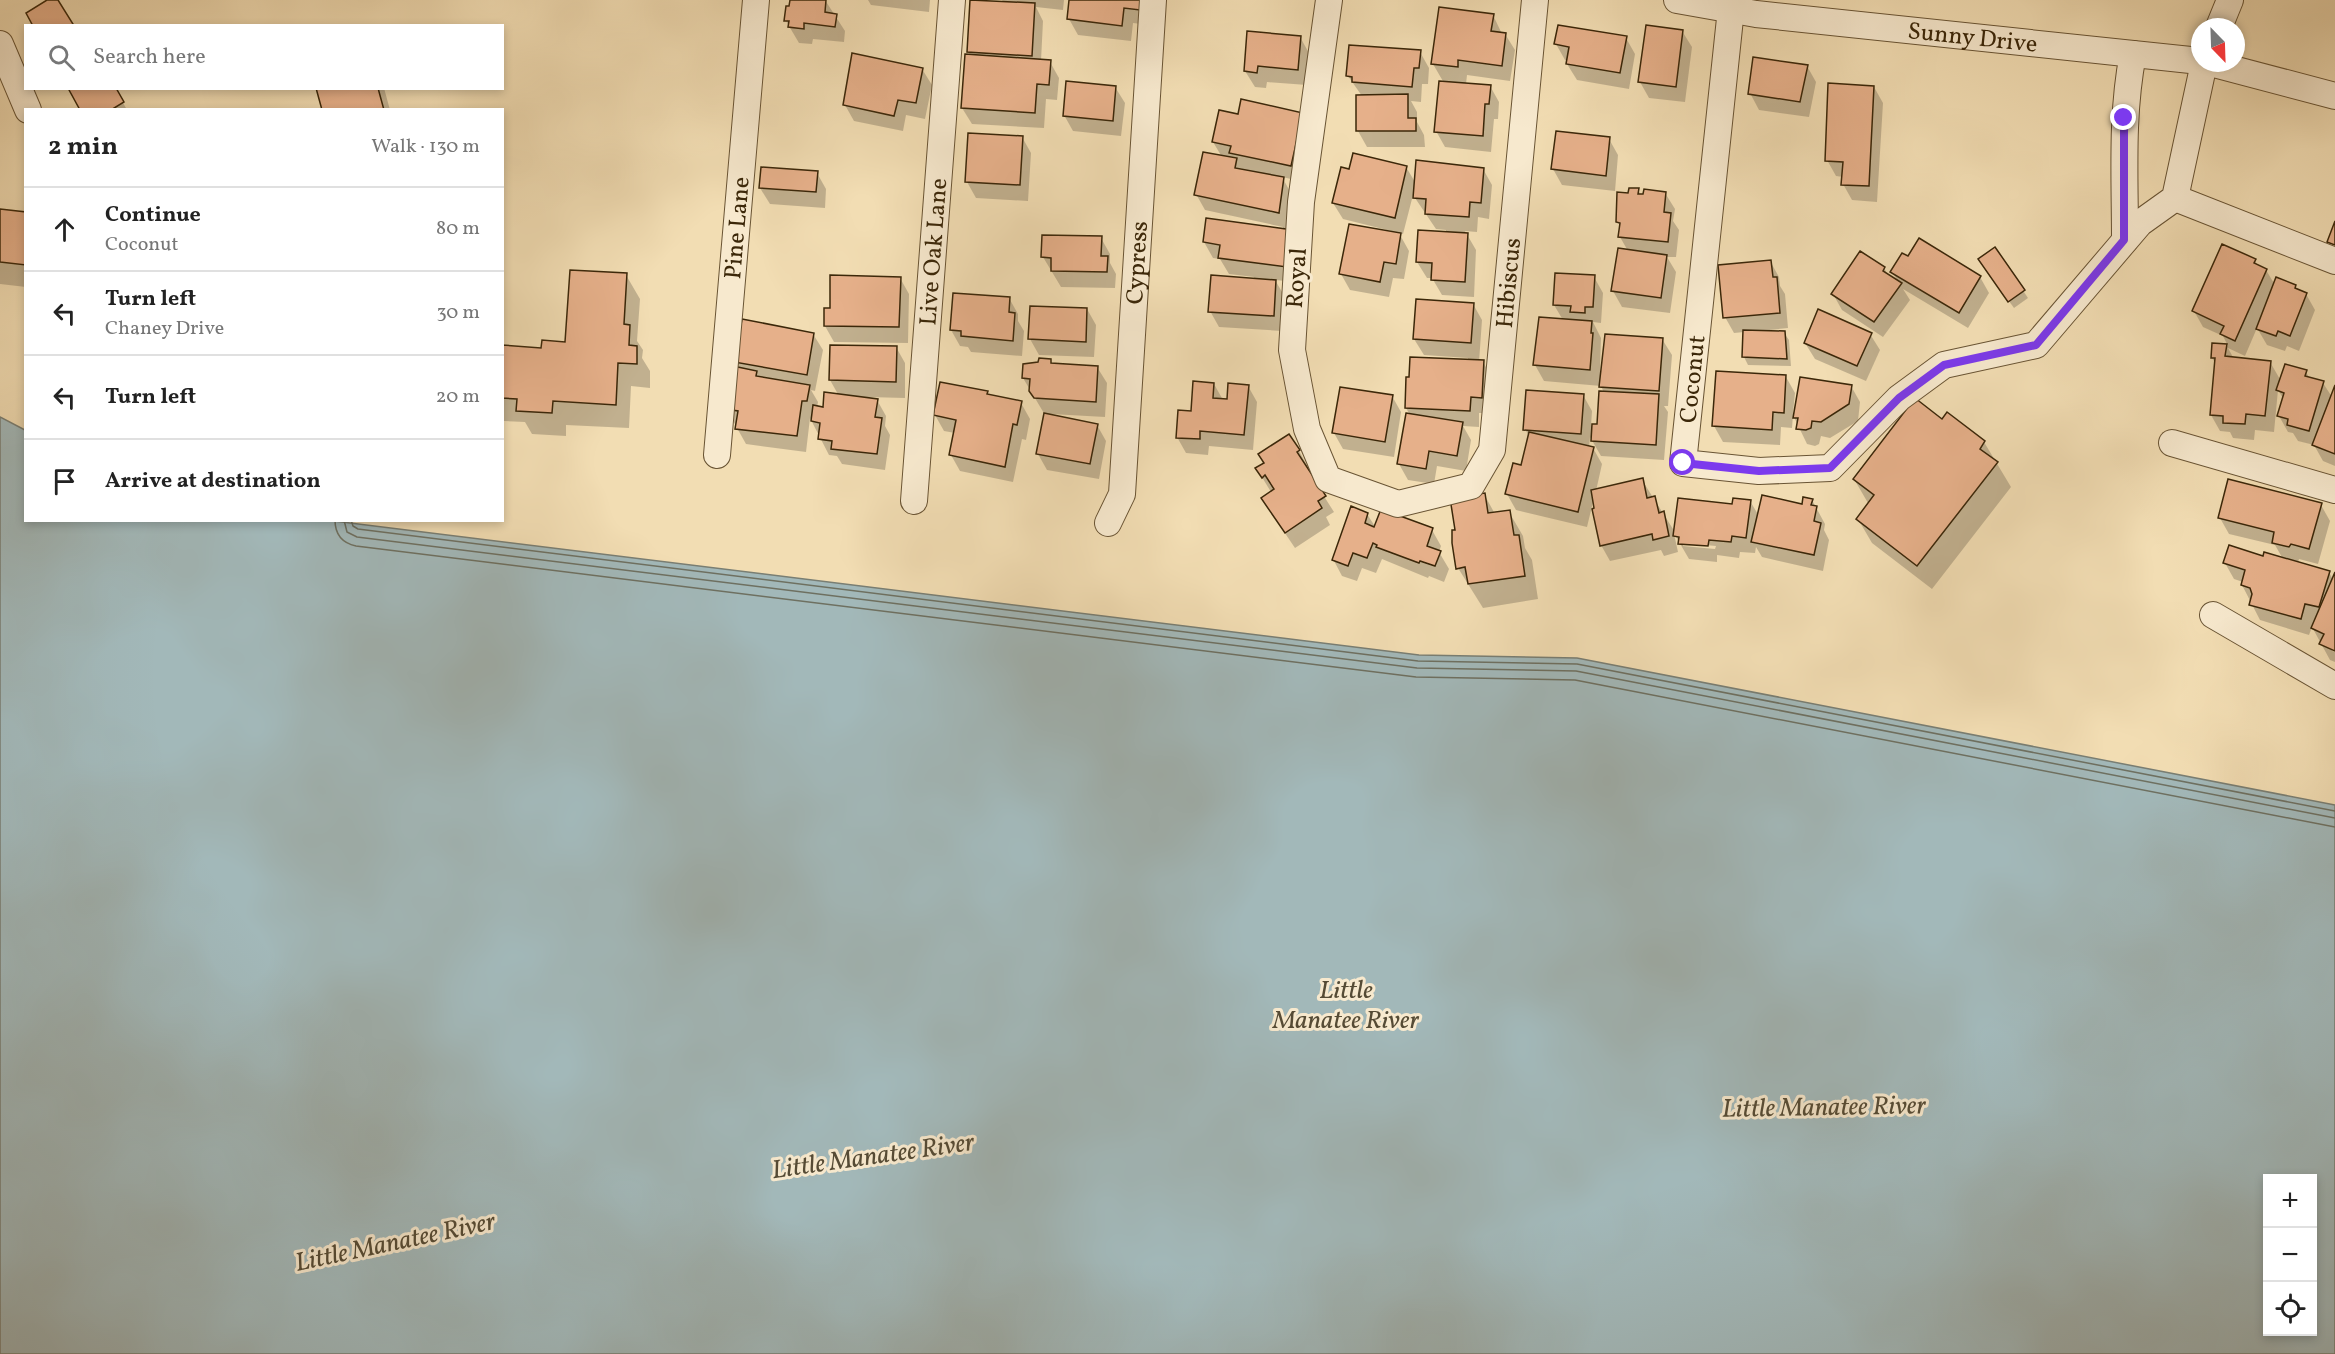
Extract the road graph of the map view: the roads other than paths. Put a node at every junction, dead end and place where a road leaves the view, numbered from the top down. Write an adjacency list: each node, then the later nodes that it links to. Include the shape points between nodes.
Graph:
1 (756, 0): 22 (street, Pine Lane)
2 (952, 0): 24 (street, Live Oak Lane)
3 (1153, 0): 26 (street, Cypress, via 1122,494)
4 (1329, 0): 25 (street, Royal, via 1301,202 1292,350 1307,429 1328,479)
5 (1535, 0): 25 (street, Hibiscus, via 1492,450 1471,486)
6 (1677, 0): 9 (street, Sunny Drive)
7 (2230, 0): 10 (street)
8 (1757, 7): 9 (street, Sunny Drive); 12 (street, Sunny Drive)
9 (1731, 9): 19 (street, Coconut, via 1683,463 1759,471 1830,468 1899,398 1944,365 2036,345)
10 (2223, 18)
11 (0, 44): 17 (street)
12 (2133, 54): 13 (street, Sunny Drive); 19 (street, via 2124,118)
13 (2191, 61)
14 (2200, 72): 18 (street)
15 (2244, 72): 16 (street)
16 (2335, 96)
17 (27, 108)
18 (2175, 198): 19 (street); 20 (street)
19 (2124, 240)
20 (2335, 261)
21 (2172, 443): 23 (street)
22 (717, 455)
23 (2335, 490)
24 (914, 501)
25 (1398, 504)
26 (1108, 523)
27 (2212, 615): 28 (street)
28 (2335, 686)

